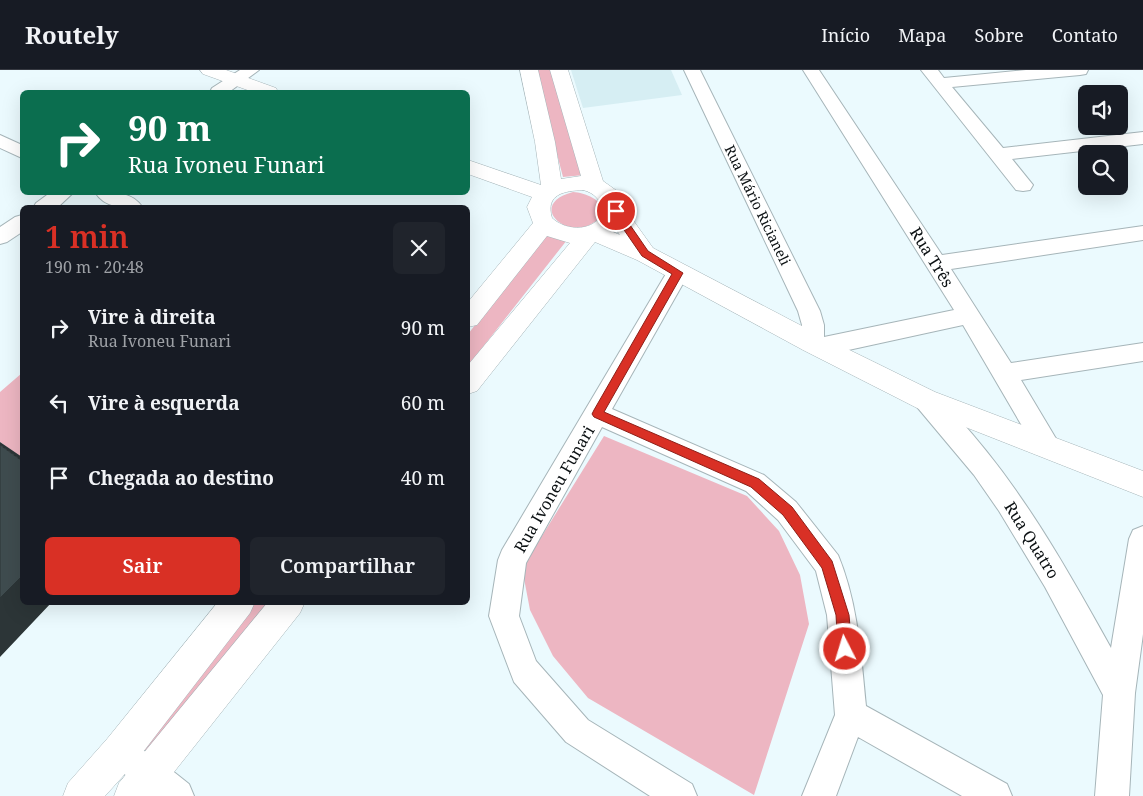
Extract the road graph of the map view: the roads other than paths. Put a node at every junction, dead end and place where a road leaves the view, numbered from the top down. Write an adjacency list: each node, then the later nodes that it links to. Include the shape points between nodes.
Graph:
1 (209, 70): 7 (main road)
2 (529, 70): 20 (main road, via 545,142)
3 (559, 70): 17 (main road)
4 (692, 70): 33 (street, Rua Mário Ricianeli, via 809,311)
5 (810, 70): 29 (street, Rua Três)
6 (1080, 70): 8 (street)
7 (244, 75): 9 (street); 10 (main road)
8 (934, 77): 14 (street)
9 (221, 90)
10 (266, 90)
11 (1143, 138): 14 (street)
12 (0, 141): 13 (street)
13 (20, 151)
14 (998, 155): 16 (street)
15 (470, 168): 20 (main road)
16 (1023, 185)
17 (594, 186): 20 (main road, via 572,183); 23 (main road, via 610,196)
18 (61, 195): 21 (street)
19 (109, 195): 22 (street)
20 (545, 204): 26 (main road, via 564,234); 31 (main road)
21 (47, 205)
22 (128, 205)
23 (616, 211): 26 (main road, via 607,226); 28 (main road)
24 (20, 223): 27 (street)
25 (1143, 232): 29 (street)
26 (591, 234): 28 (main road); 36 (main road)
27 (0, 237)
28 (645, 254): 30 (main road)
29 (937, 263): 32 (street, Rua Três)
30 (678, 273): 33 (main road); 38 (street, Rua Ivoneu Funari)
31 (470, 315)
32 (968, 315): 33 (street); 35 (street, Rua Três)
33 (817, 345): 37 (main road)
34 (1143, 352): 35 (street)
35 (1006, 373): 39 (street, Rua Três)
36 (470, 381)
37 (926, 400): 39 (main road); 44 (street, Rua Quatro, via 952,426 990,474 1058,582)
38 (598, 414): 45 (street, via 755,483 788,511 828,565 842,615); 50 (street, Rua Ivoneu Funari, via 512,560 504,616 525,671 577,732)
39 (1048, 447): 40 (main road)
40 (1143, 484)
41 (1143, 539): 44 (street)
42 (237, 605): 46 (main road)
43 (287, 605): 47 (main road)
44 (1119, 693): 53 (street)
45 (851, 715): 51 (street); 52 (street)
46 (120, 752): 47 (street); 48 (main road)
47 (141, 785): 49 (street)
48 (81, 796)
49 (177, 796)
50 (680, 796)
51 (819, 796)
52 (995, 796)
53 (1112, 796)

